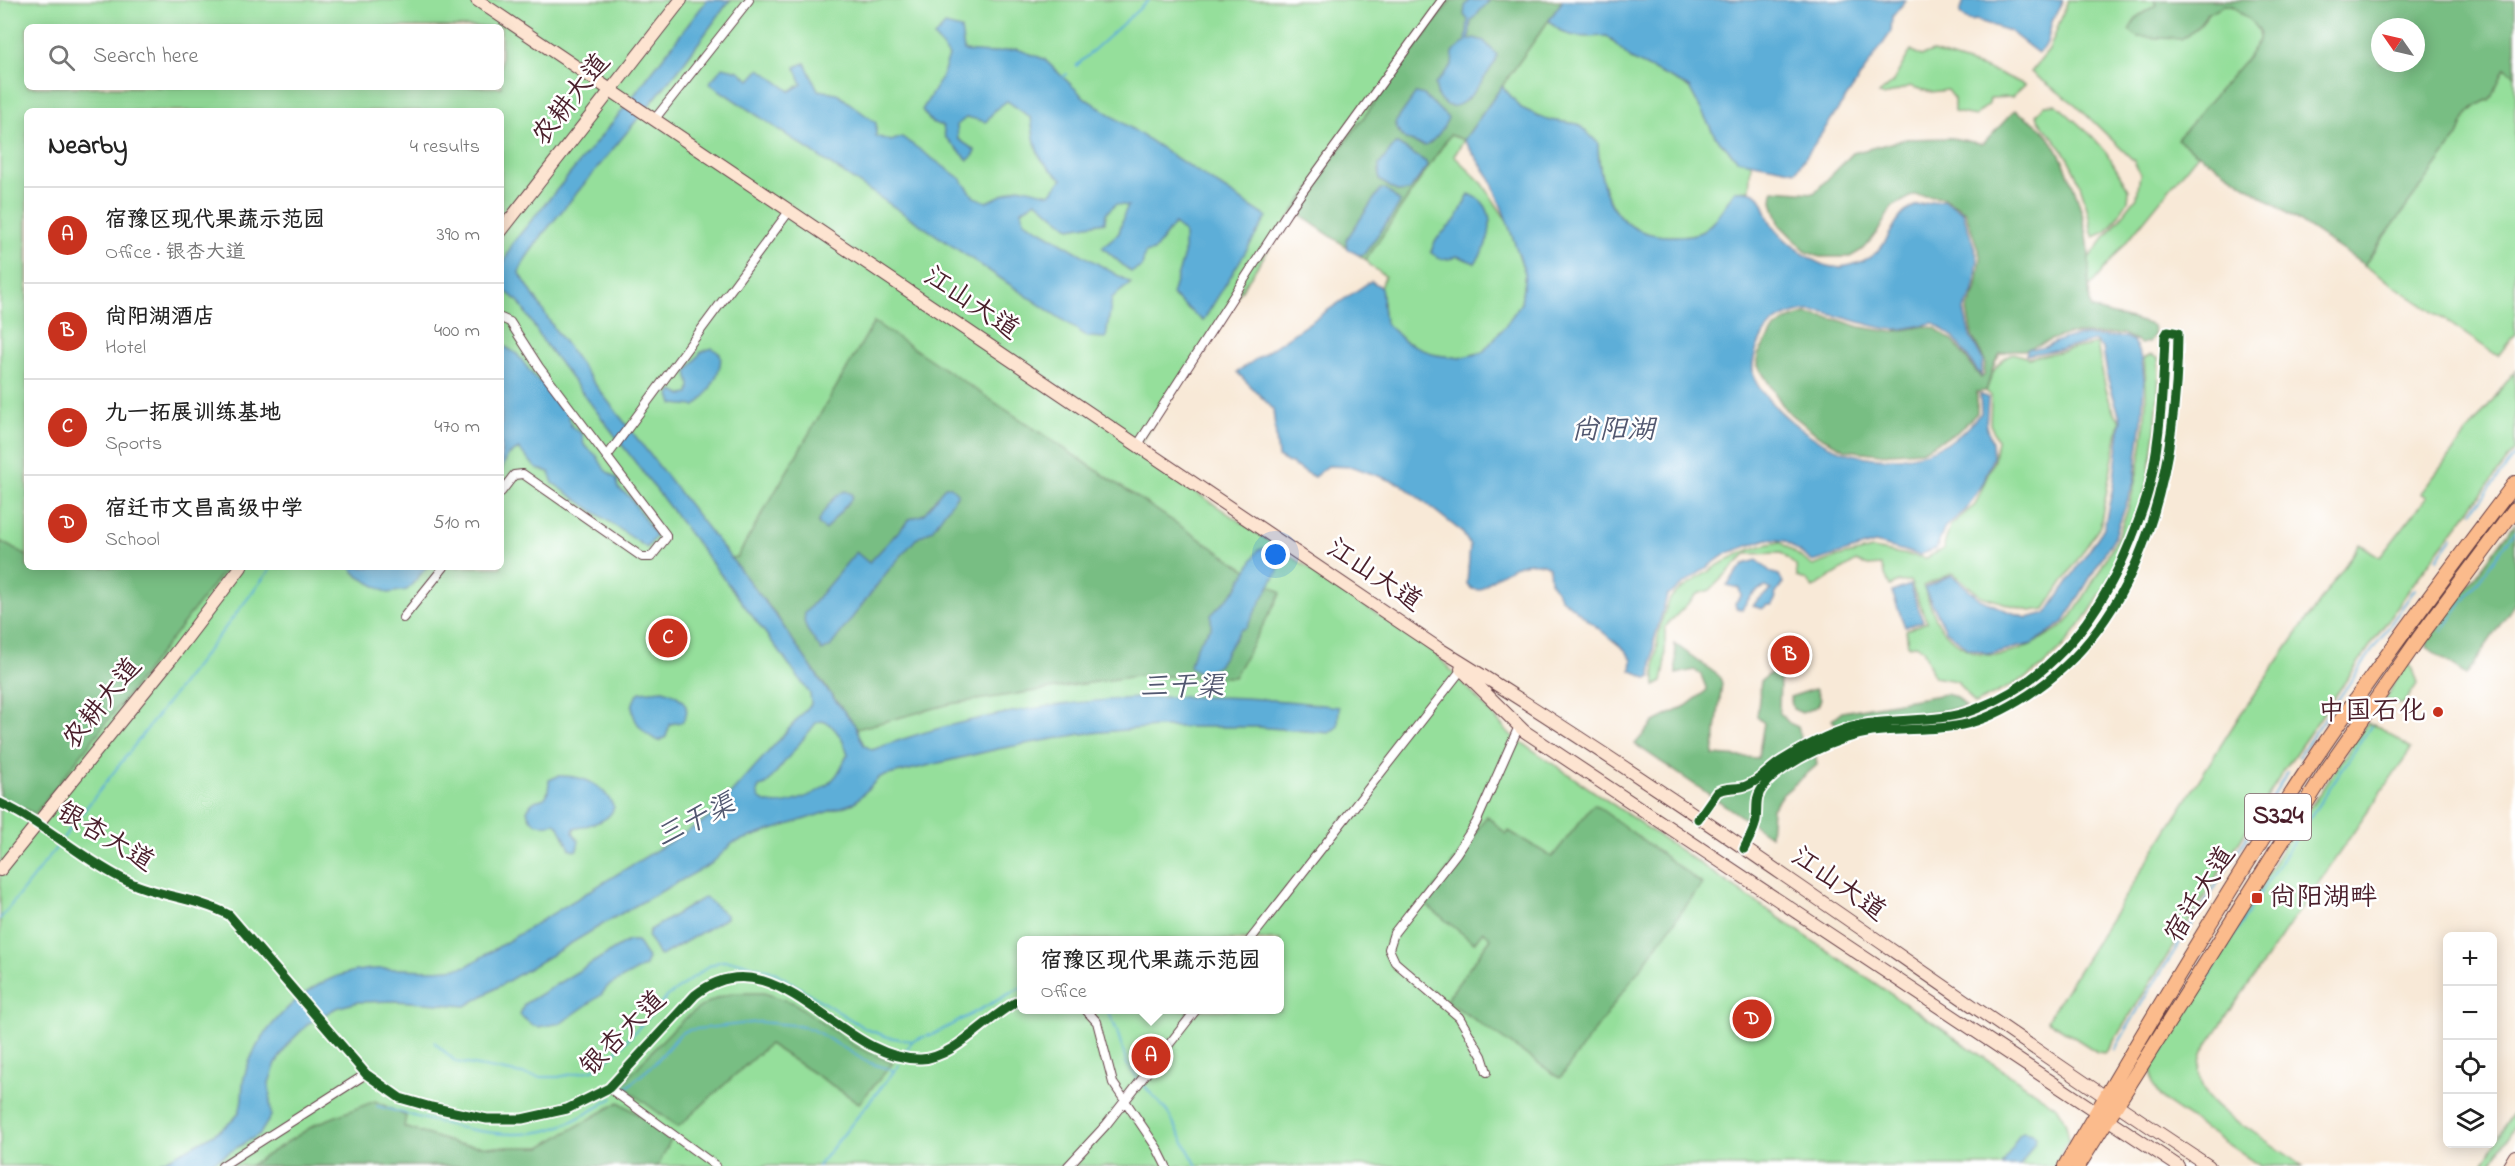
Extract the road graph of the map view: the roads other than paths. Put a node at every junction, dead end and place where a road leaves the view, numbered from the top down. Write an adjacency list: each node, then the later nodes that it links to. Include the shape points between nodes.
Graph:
1 (477, 0): 5 (main road, 江山大道)
2 (681, 0): 5 (main road, 农耕大道)
3 (749, 0): 6 (street)
4 (1442, 0): 10 (street, via 1287,213)
5 (612, 91): 6 (main road, 江山大道); 8 (main road, 农耕大道)
6 (653, 119): 7 (main road, 江山大道)
7 (790, 210): 10 (main road, 江山大道); 11 (street)
8 (504, 227)
9 (504, 319): 11 (street, via 510,322 539,367)
10 (1137, 446): 18 (main road, 江山大道)
11 (610, 453): 13 (street, via 666,535 651,557 642,557 523,474 514,475)
12 (2515, 483): 34 (main road, 宿迁大道 / S324, via 2313,761)
13 (504, 488)
14 (2515, 510): 34 (main road, 宿迁大道 / S324, via 2329,767)
15 (239, 570): 23 (main road, 农耕大道)
16 (442, 570): 17 (street)
17 (403, 618)
18 (1438, 648): 19 (main road, 江山大道); 22 (main road, 江山大道)
19 (1462, 669): 20 (main road, 江山大道); 26 (street)
20 (1519, 726): 30 (street, via 1476,823 1394,933 1389,949 1395,962 1460,1017); 35 (main road, 江山大道)
21 (0, 803): 23 (street, 银杏大道)
22 (1698, 819): 24 (main road, 江山大道); 24 (street, via 1717,792 1748,786 1782,761 1838,732 1873,723 1976,710 2031,679 2056,659 2078,636 2108,591 2140,517 2160,427 2165,336 2168,331 2178,333 2173,430 2160,490 2133,568 2091,638 2045,684 1984,718 1939,729 1861,735 1796,761 1760,791 1756,822)
23 (36, 824): 25 (main road, 农耕大道); 31 (street, 银杏大道, via 126,881 152,893 229,915)
24 (1744, 849): 34 (main road, 江山大道)
25 (0, 870)
26 (1253, 936)
27 (1017, 1001): 32 (street, 银杏大道, via 948,1050 924,1059 904,1059 848,1033 782,987 760,979 720,979 695,995)
28 (1090, 1014): 33 (street, via 1097,1022 1113,1083)
29 (1193, 1014): 33 (street)
30 (1487, 1072)
31 (366, 1074): 32 (street, 银杏大道, via 400,1098 487,1119 542,1116 567,1109); 37 (street)
32 (609, 1088): 38 (street)
33 (1127, 1099): 39 (street); 40 (street)
34 (2110, 1101): 35 (main road, 宿迁大道 / S324); 44 (main road, 江山大道)
35 (2101, 1116): 41 (main road, 宿迁大道 / S324); 42 (main road, 宿迁大道 / S324); 43 (main road, 江山大道)
36 (2515, 1156): 45 (main road)
37 (222, 1166)
38 (716, 1166)
39 (1068, 1166)
40 (1166, 1166)
41 (2065, 1166)
42 (2078, 1166)
43 (2178, 1166)
44 (2209, 1166)
45 (2509, 1166)

